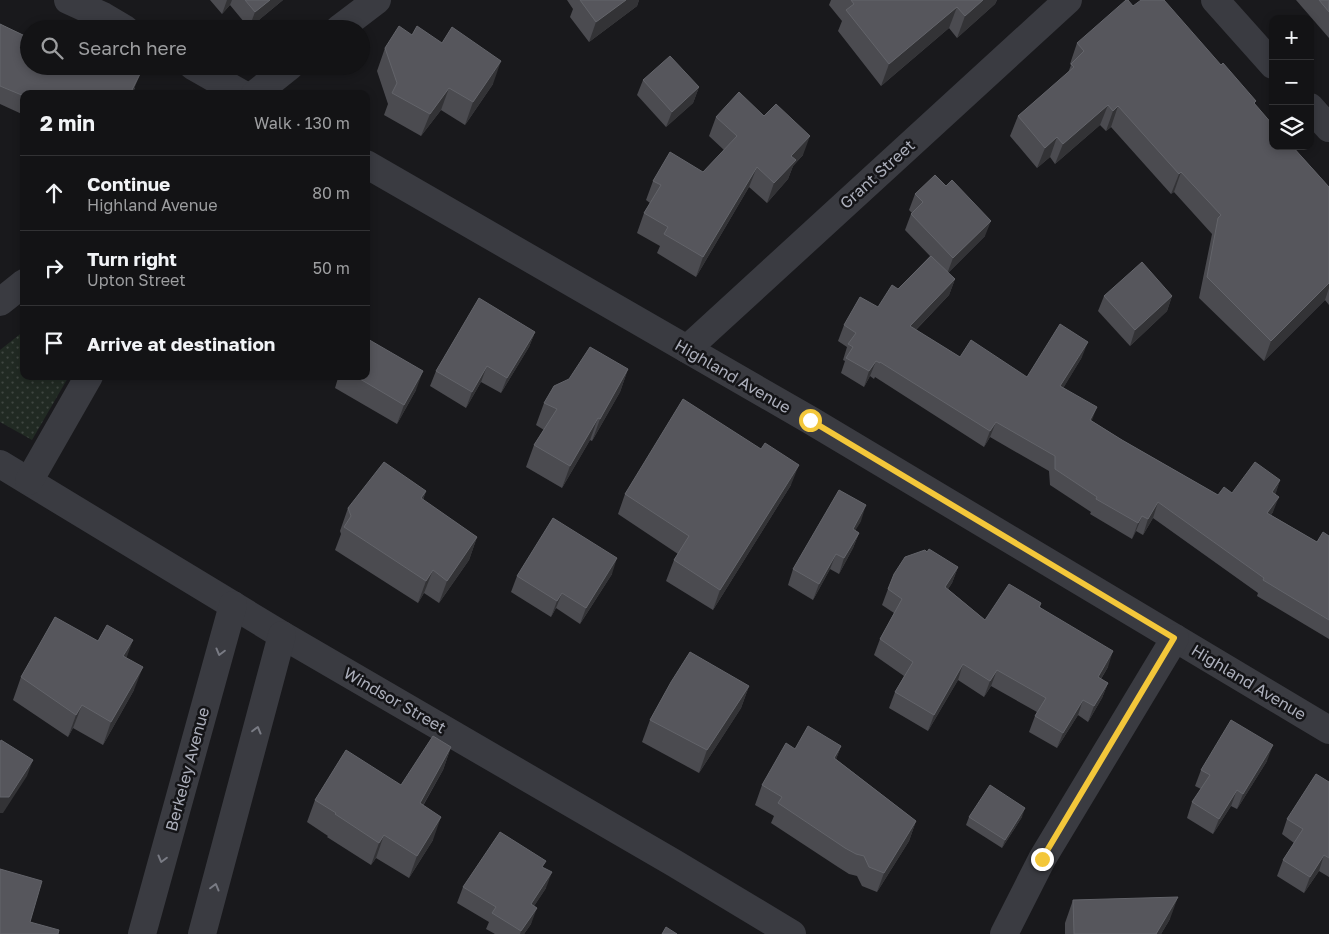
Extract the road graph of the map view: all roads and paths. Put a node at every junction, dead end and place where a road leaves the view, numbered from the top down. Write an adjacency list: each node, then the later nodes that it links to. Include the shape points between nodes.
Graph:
1 (68, 0): 5 (street)
2 (377, 0): 6 (street)
3 (1068, 0): 17 (street, Grant Street)
4 (1215, 0): 7 (street)
5 (110, 20)
6 (351, 20)
7 (1269, 61)
8 (209, 75): 10 (street)
9 (279, 75): 11 (street)
10 (235, 90)
11 (260, 90)
12 (1314, 111): 13 (street)
13 (1329, 128)
14 (370, 166): 17 (street, Highland Avenue)
15 (20, 286): 16 (street)
16 (0, 302)
17 (687, 349): 23 (street, Highland Avenue)
18 (87, 380): 20 (street)
19 (0, 464): 20 (street, Windsor Street)
20 (29, 481): 21 (street, Windsor Street)
21 (233, 605): 22 (street, Windsor Street); 25 (street, Berkeley Avenue, one-way to 25)
22 (282, 635): 26 (street, one-way to 22); 27 (street, Windsor Street)
23 (1174, 638): 24 (street, Highland Avenue); 28 (street, via 1042,859)
24 (1329, 730)
25 (142, 934)
26 (202, 934)
27 (792, 934)
28 (1004, 934)

